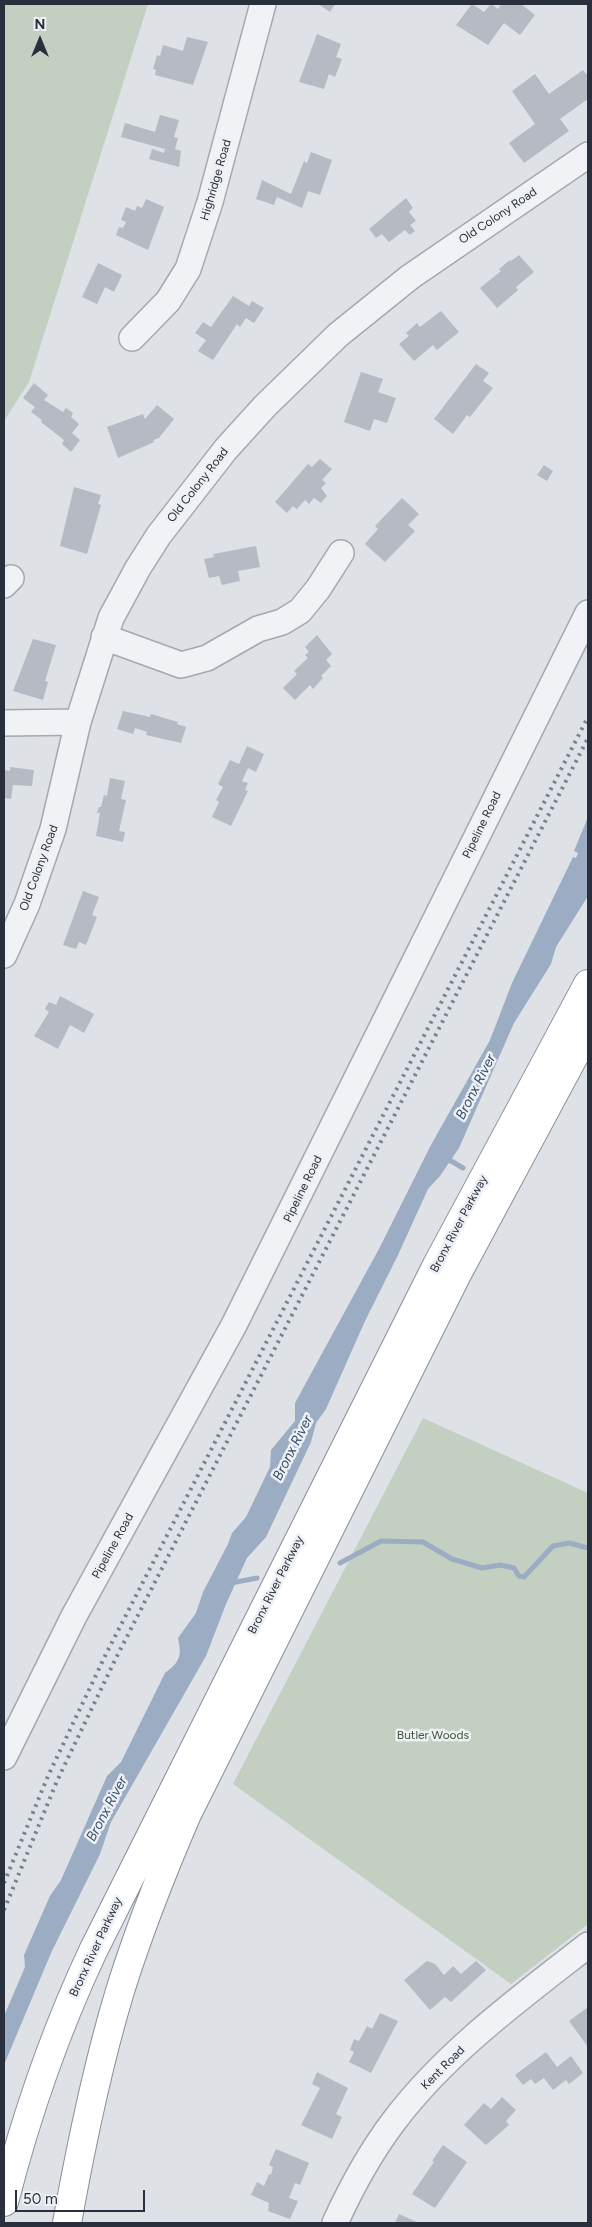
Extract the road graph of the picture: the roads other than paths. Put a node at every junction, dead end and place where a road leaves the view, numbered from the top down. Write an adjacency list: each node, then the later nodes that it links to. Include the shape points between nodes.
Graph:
1 (263, 4): 3 (street, Highridge Road, via 210,202 188,269 168,301)
2 (588, 155): 6 (street, Old Colony Road, via 403,282 304,367 226,449 169,522 125,591)
3 (132, 338)
4 (341, 553): 6 (street, via 300,611 282,622 258,629 207,658 181,664)
5 (588, 613): 12 (street, Pipeline Road, via 239,1316 74,1616)
6 (104, 636): 7 (street, Old Colony Road)
7 (78, 722): 8 (street); 9 (street, Old Colony Road, via 54,829 27,904)
8 (4, 723)
9 (4, 955)
10 (588, 984): 14 (highway, Bronx River Parkway, via 437,1265 96,1944 41,2075)
11 (585, 1038): 15 (highway, Bronx River Parkway, via 456,1276 187,1814 150,1903 120,1991 88,2116)
12 (4, 1757)
13 (588, 1946): 16 (street, Kent Road, via 448,2061 409,2103 370,2159)
14 (4, 2202)
15 (67, 2223)
16 (336, 2223)

